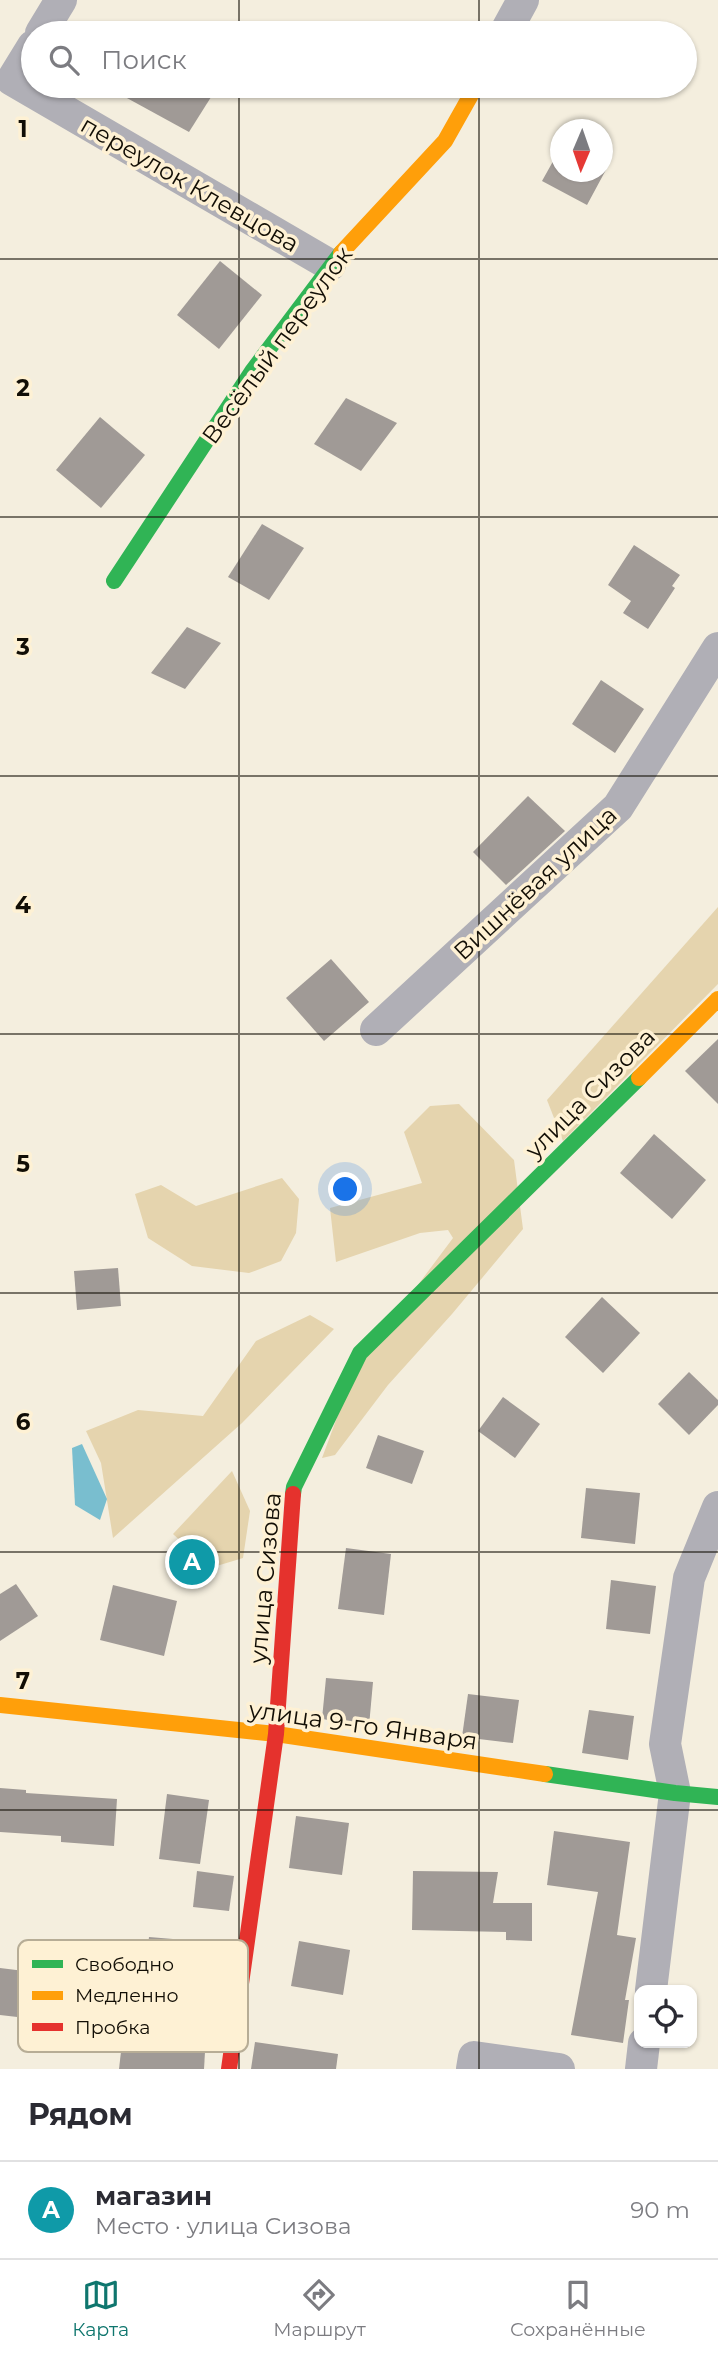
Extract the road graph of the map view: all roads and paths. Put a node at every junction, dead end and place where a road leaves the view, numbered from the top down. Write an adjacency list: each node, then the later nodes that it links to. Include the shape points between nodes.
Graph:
1 (61, 0): 3 (street)
2 (523, 0): 4 (street)
3 (48, 21)
4 (512, 21)
5 (21, 65): 6 (street, переулок Клевцова, via 12,80)
6 (21, 85)
7 (43, 98): 9 (street, переулок Клевцова)
8 (469, 98): 9 (street, Весёлый переулок, via 445,141)
9 (330, 265): 10 (street, Весёлый переулок, via 253,370)
10 (114, 581)
11 (718, 648): 13 (street, Вишнёвая улица, via 618,807)
12 (718, 999): 16 (street, улица Сизова, via 360,1353 294,1487)
13 (376, 1030)
14 (718, 1507): 17 (street, via 689,1578 665,1744)
15 (0, 1705): 16 (street, улица 9-го Января)
16 (276, 1734): 17 (street, улица 9-го Января); 19 (street, улица Сизова)
17 (676, 1793): 18 (street, улица 9-го Января); 20 (street)
18 (718, 1797)
19 (247, 1940)
20 (652, 1985)
21 (644, 2048): 24 (street)
22 (472, 2069): 23 (street, via 474,2057)
23 (559, 2069)
24 (641, 2069)

